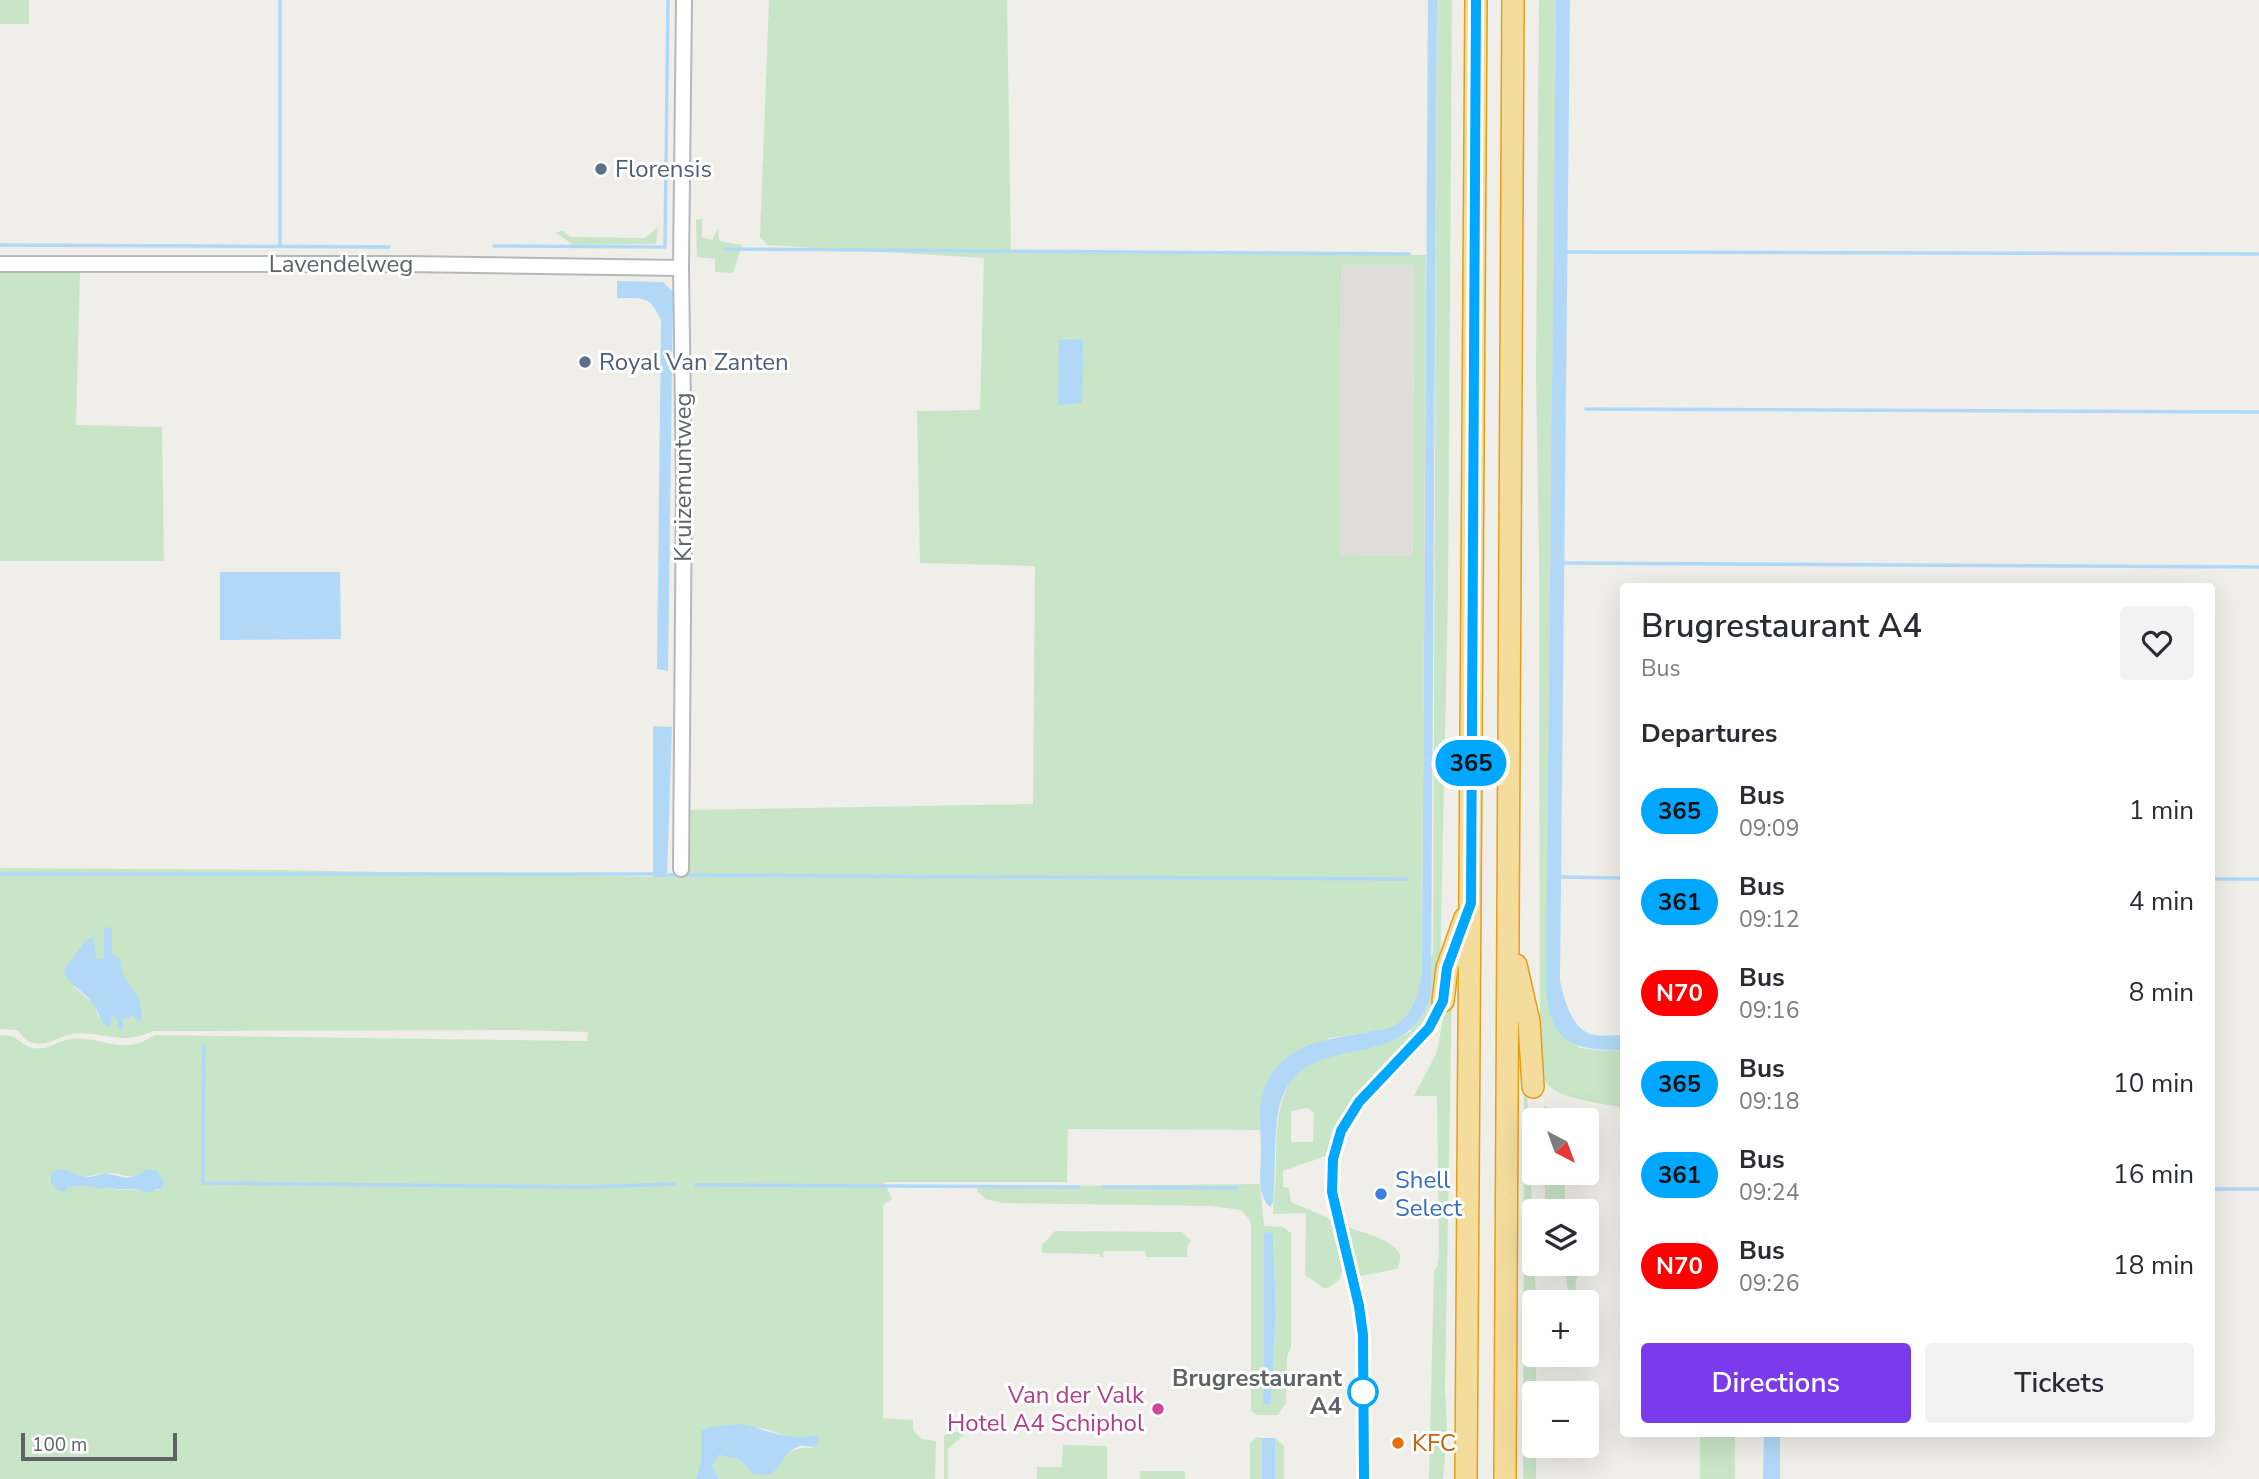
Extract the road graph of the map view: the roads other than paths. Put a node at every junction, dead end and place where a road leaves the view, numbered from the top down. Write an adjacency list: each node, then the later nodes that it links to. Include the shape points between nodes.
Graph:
1 (684, 0): 5 (street, Kruizemuntweg)
2 (1476, 0): 7 (highway)
3 (1513, 0): 8 (highway)
4 (0, 264): 5 (street, Lavendelweg)
5 (681, 268): 6 (street, Kruizemuntweg)
6 (681, 869)
7 (1471, 903): 9 (highway, via 1447,968); 11 (highway)
8 (1508, 931): 10 (highway, via 1529,1022); 12 (highway)
9 (1443, 1001)
10 (1532, 1087)
11 (1466, 1479)
12 (1505, 1479)

